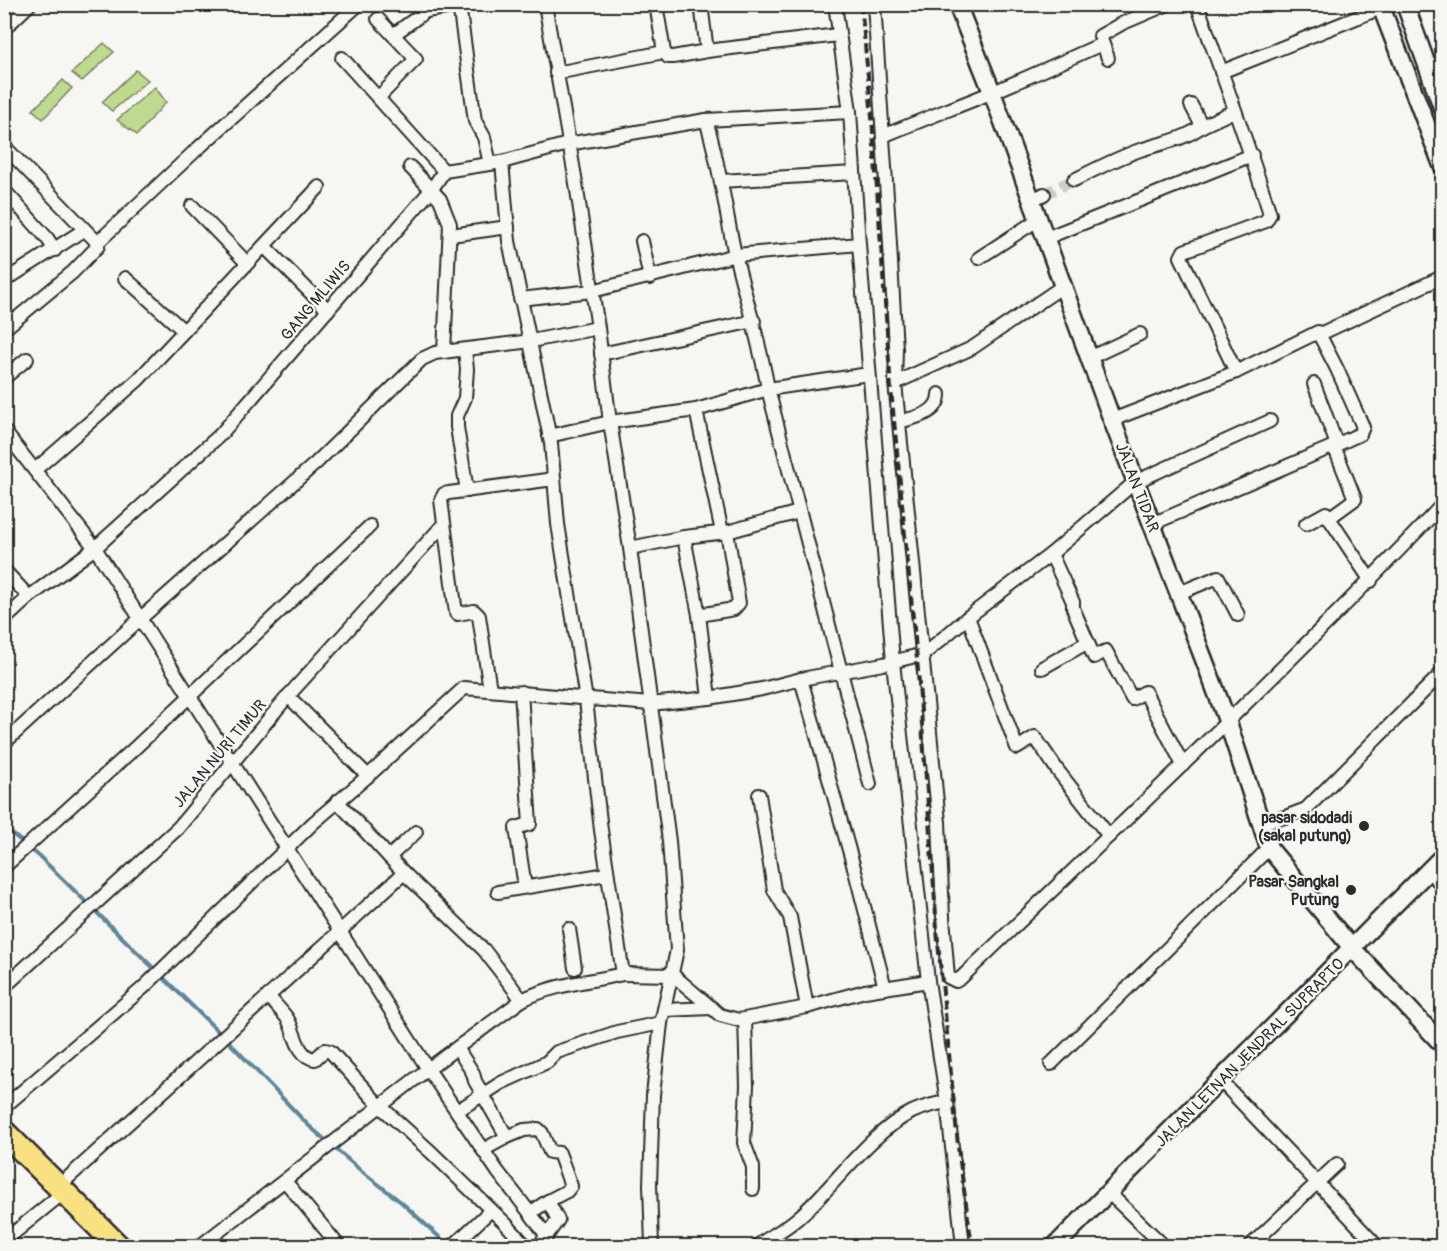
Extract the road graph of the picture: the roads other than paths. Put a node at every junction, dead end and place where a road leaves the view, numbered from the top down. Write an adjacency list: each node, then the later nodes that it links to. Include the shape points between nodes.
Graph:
1 (30, 4): 16 (street)
2 (359, 4): 57 (street)
3 (545, 4): 26 (street)
4 (656, 4): 21 (street)
5 (701, 4): 20 (street)
6 (835, 4): 18 (street)
7 (874, 4): 36 (street)
8 (957, 4): 28 (street, JALAN TIDAR)
9 (1168, 4): 19 (street, via 1102,34)
10 (1197, 4): 25 (street)
11 (1405, 4): 24 (street)
12 (459, 5): 14 (street); 40 (street, via 475,121)
13 (1381, 6): 25 (street); 27 (street)
14 (426, 8): 17 (street)
15 (378, 19): 17 (street)
16 (4, 29)
17 (393, 34): 29 (street, via 416,59)
18 (838, 36): 20 (street); 33 (street)
19 (1102, 44): 23 (street); 28 (street)
20 (707, 51): 21 (street, via 673,57)
21 (664, 52): 26 (street)
22 (342, 58): 29 (street)
23 (1108, 58)
24 (1435, 65): 27 (street); 31 (street)
25 (1221, 72): 32 (street)
26 (556, 73): 37 (street)
27 (1407, 76): 41 (street)
28 (992, 92): 36 (street); 51 (street, JALAN TIDAR, via 1038,197)
29 (378, 98): 43 (street)
30 (1191, 105): 35 (street)
31 (1443, 107)
32 (1234, 111): 35 (street); 39 (street)
33 (850, 112): 34 (street); 44 (street)
34 (706, 120): 37 (street); 46 (street)
35 (1202, 126): 45 (street)
36 (883, 136): 87 (street)
37 (568, 144): 40 (street); 69 (street)
38 (4, 146): 53 (street)
39 (1252, 155): 55 (street); 84 (street, via 1269,217 1184,251 1181,257)
40 (496, 163): 43 (street); 52 (street)
41 (1443, 165)
42 (410, 167): 48 (street)
43 (444, 171): 48 (street, GANG MLIWIS)
44 (854, 173): 46 (street); 58 (street)
45 (1074, 180)
46 (721, 181): 61 (street)
47 (319, 187): 59 (street)
48 (432, 189): 54 (street, via 446,210); 71 (street, GANG MLIWIS)
49 (4, 190): 60 (street)
50 (192, 206): 63 (street)
51 (1039, 219): 55 (street, JALAN TIDAR); 62 (street)
52 (508, 227): 54 (street); 70 (street)
53 (84, 230): 57 (street); 60 (street)
54 (451, 236): 80 (street)
55 (1046, 238): 68 (street, JALAN TIDAR)
56 (642, 241): 66 (street)
57 (97, 243): 74 (street, via 96,249 73,272)
58 (859, 244): 61 (street); 85 (street)
59 (264, 246): 63 (street); 71 (street)
60 (55, 250): 67 (street)
61 (735, 255): 66 (street); 72 (street)
62 (979, 258)
63 (247, 263): 75 (street)
64 (1443, 277): 77 (street)
65 (125, 278): 75 (street)
66 (650, 278): 69 (street)
67 (4, 281)
68 (1063, 286): 83 (street, JALAN TIDAR); 87 (street, via 972,348)
69 (592, 291): 70 (street); 73 (street)
70 (520, 299): 78 (street)
71 (328, 310): 112 (street, GANG MLIWIS, via 220,435)
72 (753, 321): 81 (street); 89 (street)
73 (598, 328): 78 (street); 81 (street)
74 (4, 329)
75 (184, 331): 99 (street, via 138,380)
76 (1140, 334): 83 (street)
77 (1320, 334): 84 (street, via 1317,332); 98 (street, via 1363,427 1360,434)
78 (531, 341): 79 (street); 97 (street)
79 (465, 351): 80 (street); 102 (street, via 465,398 457,427)
80 (444, 352): 122 (street, via 422,359 316,463)
81 (601, 354): 94 (street)
82 (27, 358): 86 (street)
83 (1089, 358): 92 (street, JALAN TIDAR)
84 (1236, 372): 92 (street)
85 (869, 374): 89 (street); 126 (street)
86 (4, 378)
87 (895, 383): 95 (street)
88 (1314, 384): 98 (street)
89 (768, 389): 91 (street); 104 (street)
90 (939, 394): 95 (street, via 938,402 928,413)
91 (696, 410): 94 (street); 110 (street)
92 (1112, 420): 101 (street, JALAN TIDAR)
93 (1270, 420): 101 (street)
94 (610, 422): 97 (street); 113 (street)
95 (900, 422): 125 (street)
96 (4, 431): 99 (street)
97 (549, 436): 100 (street)
98 (1335, 446): 105 (street, via 1355,499); 106 (street)
99 (36, 469): 112 (street)
100 (554, 479): 102 (street); 136 (street)
101 (1136, 482): 106 (street, JALAN TIDAR); 114 (street)
102 (467, 491): 109 (street, via 444,494 440,505)
103 (1443, 505): 116 (street)
104 (799, 512): 110 (street); 128 (street)
105 (1329, 518): 107 (street, via 1326,513); 116 (street)
106 (1152, 524): 117 (street, JALAN TIDAR)
107 (1306, 524)
108 (370, 525): 133 (street)
109 (443, 525): 131 (street, via 456,613 478,614); 134 (street, JALAN NURI TIMUR)
110 (725, 532): 111 (street); 119 (street, via 739,603 734,609)
111 (684, 537): 113 (street); 119 (street)
112 (95, 548): 118 (street, GANG MLIWIS); 122 (street)
113 (630, 549): 137 (street)
114 (1051, 554): 121 (street); 124 (street)
115 (4, 570): 118 (street)
116 (1371, 581): 138 (street)
117 (1179, 593): 120 (street, via 1218,577); 138 (street, JALAN TIDAR)
118 (29, 597): 123 (street, GANG MLIWIS)
119 (699, 615): 135 (street)
120 (1238, 615)
121 (968, 617): 125 (street); 148 (street, via 1017,748 1035,737)
122 (141, 618): 133 (street); 139 (street)
123 (4, 620)
124 (1088, 642): 127 (street); 141 (street, via 1094,657 1107,651 1132,699 1145,692)
125 (924, 654): 126 (street); 148 (street, via 948,977 956,981 961,978)
126 (893, 662): 128 (street); 166 (street)
127 (1042, 668)
128 (841, 671): 130 (street); 143 (street)
129 (1443, 673): 146 (street, via 1311,804 1295,814)
130 (801, 679): 135 (street); 168 (street)
131 (490, 690): 132 (street); 142 (street, via 464,688)
132 (521, 692): 136 (street); 158 (street, via 530,824 516,828)
133 (189, 695): 140 (street); 153 (street)
134 (288, 696): 140 (street, JALAN NURI TIMUR); 142 (street)
135 (709, 698): 137 (street)
136 (586, 700): 137 (street); 156 (street)
137 (650, 704): 164 (street, via 670,852 677,937)
138 (1228, 723): 141 (street); 146 (street, JALAN TIDAR)
139 (4, 743)
140 (231, 762): 149 (street); 167 (street, JALAN NURI TIMUR, via 178,828)
141 (1183, 765): 148 (street)
142 (368, 776): 145 (street)
143 (870, 784)
144 (759, 795): 171 (street, via 774,890 790,916)
145 (337, 801): 149 (street); 151 (street)
146 (1262, 823): 150 (street, JALAN TIDAR)
147 (416, 832): 151 (street)
148 (1109, 836)
149 (287, 848): 161 (street); 184 (street, via 157,974)
150 (1269, 848): 162 (street, JALAN TIDAR); 178 (street)
151 (389, 857): 155 (street)
152 (1443, 857): 154 (street, JALAN LETNAN JENDRAL SUPRAPTO)
153 (4, 867)
154 (1429, 871): 157 (street); 162 (street, JALAN LETNAN JENDRAL SUPRAPTO)
155 (404, 873): 161 (street); 170 (street, via 484,950)
156 (607, 874): 158 (street); 163 (street)
157 (1443, 885)
158 (525, 887): 159 (street)
159 (498, 892)
160 (568, 929): 165 (street)
161 (340, 931): 169 (street); 179 (street)
162 (1352, 948): 176 (street, JALAN TIDAR); 180 (street, JALAN LETNAN JENDRAL SUPRAPTO)
163 (623, 974): 164 (street); 165 (street)
164 (673, 975): 172 (street); 173 (street)
165 (576, 976): 170 (street)
166 (928, 981): 168 (street); 182 (street)
167 (4, 987)
168 (885, 988): 171 (street)
169 (268, 996): 183 (street, via 288,1020 296,1043 310,1058 330,1051); 192 (street)
170 (522, 1000): 177 (street)
171 (807, 1007): 174 (street)
172 (712, 1008): 173 (street); 174 (street, via 728,1018)
173 (664, 1010): 175 (street)
174 (745, 1019): 193 (street, via 744,1143 753,1167)
175 (661, 1023): 181 (street, via 617,1032 557,1052 547,1062); 206 (street, via 651,1137)
176 (1443, 1044)
177 (457, 1048): 179 (street); 181 (street)
178 (1051, 1064)
179 (428, 1069): 183 (street); 185 (street)
180 (1220, 1080): 191 (street); 194 (street, JALAN LETNAN JENDRAL SUPRAPTO)
181 (482, 1094): 185 (street); 187 (street)
182 (947, 1102): 207 (street, via 909,1113 893,1125 799,1218); 208 (street)
183 (380, 1105): 190 (street); 196 (street)
184 (4, 1107)
185 (457, 1111): 188 (street)
186 (4, 1132): 192 (highway)
187 (507, 1137): 188 (street); 195 (street, via 538,1130 550,1152 559,1153 571,1186)
188 (483, 1150): 197 (street)
189 (1337, 1164): 191 (street)
190 (285, 1181): 201 (street); 202 (street)
191 (1318, 1184): 211 (street); 212 (street)
192 (62, 1189): 199 (street); 200 (highway)
193 (753, 1189)
194 (1109, 1193): 209 (street, JALAN LETNAN JENDRAL SUPRAPTO); 210 (street)
195 (548, 1201): 197 (street); 198 (street, via 558,1220)
196 (491, 1210): 203 (street); 204 (street)
197 (530, 1213): 198 (street)
198 (547, 1236): 205 (street)
199 (4, 1241)
200 (118, 1246)
201 (200, 1246)
202 (339, 1246)
203 (454, 1246)
204 (526, 1246)
205 (538, 1246)
206 (652, 1246)
207 (758, 1246)
208 (963, 1246)
209 (1055, 1246)
210 (1164, 1246)
211 (1250, 1246)
212 (1377, 1246)

